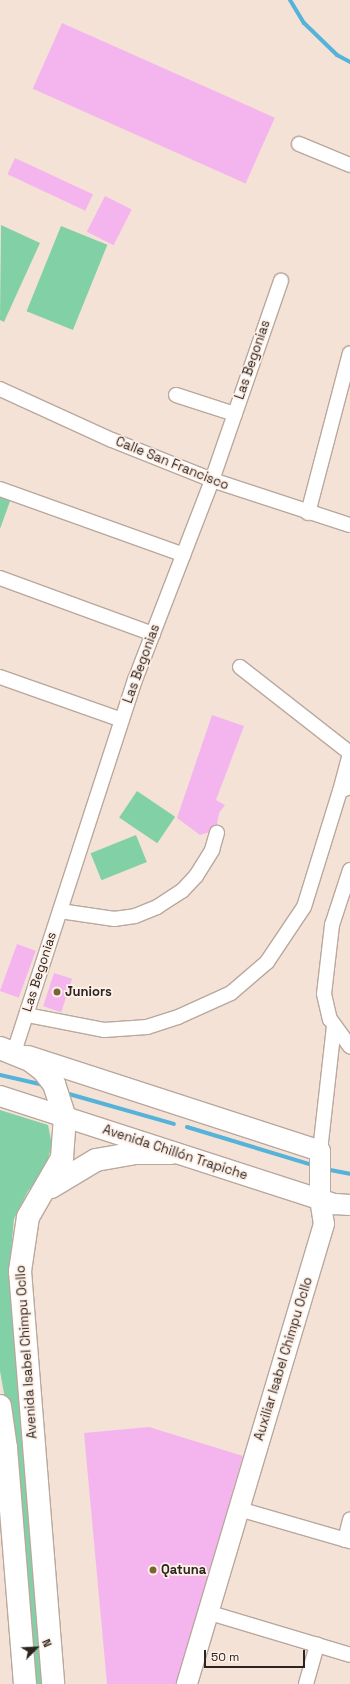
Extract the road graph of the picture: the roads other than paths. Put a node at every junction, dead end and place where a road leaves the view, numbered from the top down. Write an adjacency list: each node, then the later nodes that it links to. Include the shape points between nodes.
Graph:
1 (299, 144): 2 (street)
2 (350, 165)
3 (281, 281): 7 (street, Las Begonias)
4 (350, 353): 10 (street)
5 (0, 389): 8 (street, Calle San Francisco, via 112,440)
6 (176, 395): 7 (street)
7 (235, 414): 8 (street, Las Begonias)
8 (212, 480): 10 (street, Calle San Francisco); 12 (street, Las Begonias)
9 (0, 489): 12 (street)
10 (308, 513): 11 (street, Calle San Francisco)
11 (350, 525)
12 (184, 555): 14 (street, Las Begonias)
13 (0, 578): 14 (street)
14 (153, 634): 17 (street, Las Begonias)
15 (240, 667): 18 (street)
16 (0, 677): 17 (street)
17 (122, 720): 22 (street, Las Begonias)
18 (350, 753): 19 (street)
19 (345, 789): 23 (street, via 304,907 267,962 231,993 147,1027 104,1030)
20 (217, 833): 22 (street, via 212,850 196,876 182,891 157,907 135,916 114,919)
21 (350, 870): 24 (street, via 332,925 326,962 324,994)
22 (60, 911): 23 (street, Las Begonias)
23 (26, 1015): 26 (street, Las Begonias)
24 (334, 1027): 25 (street); 29 (street, Auxiliar Isabel Chimpu Ocllo)
25 (350, 1047)
26 (7, 1050): 28 (main road, Avenida Isabel Chimpu Ocllo, via 43,1070 59,1094); 29 (street)
27 (0, 1096): 28 (street, Avenida Chillón Trapiche)
28 (65, 1117): 30 (street, Avenida Chillón Trapiche); 31 (main road, Avenida Isabel Chimpu Ocllo, via 62,1158)
29 (320, 1151): 32 (street, Auxiliar Isabel Chimpu Ocllo)
30 (171, 1153): 31 (main road, via 134,1152 96,1160 66,1175); 32 (street, Avenida Chillón Trapiche)
31 (42, 1194): 35 (main road, Avenida Isabel Chimpu Ocllo, via 34,1205 24,1232 20,1271)
32 (320, 1199): 33 (street, Avenida Chillón Trapiche); 37 (street, Auxiliar Isabel Chimpu Ocllo, via 324,1224)
33 (350, 1205)
34 (0, 1406): 36 (main road)
35 (32, 1427): 36 (main road); 44 (main road, Avenida Isabel Chimpu Ocllo)
36 (4, 1431): 43 (main road)
37 (239, 1509): 39 (street); 40 (street, Auxiliar Isabel Chimpu Ocllo)
38 (350, 1520): 39 (street)
39 (348, 1540)
40 (208, 1612): 41 (street); 45 (street, Auxiliar Isabel Chimpu Ocllo)
41 (318, 1645): 42 (street); 46 (street)
42 (350, 1655)
43 (25, 1684)
44 (53, 1684)
45 (187, 1684)
46 (306, 1684)

